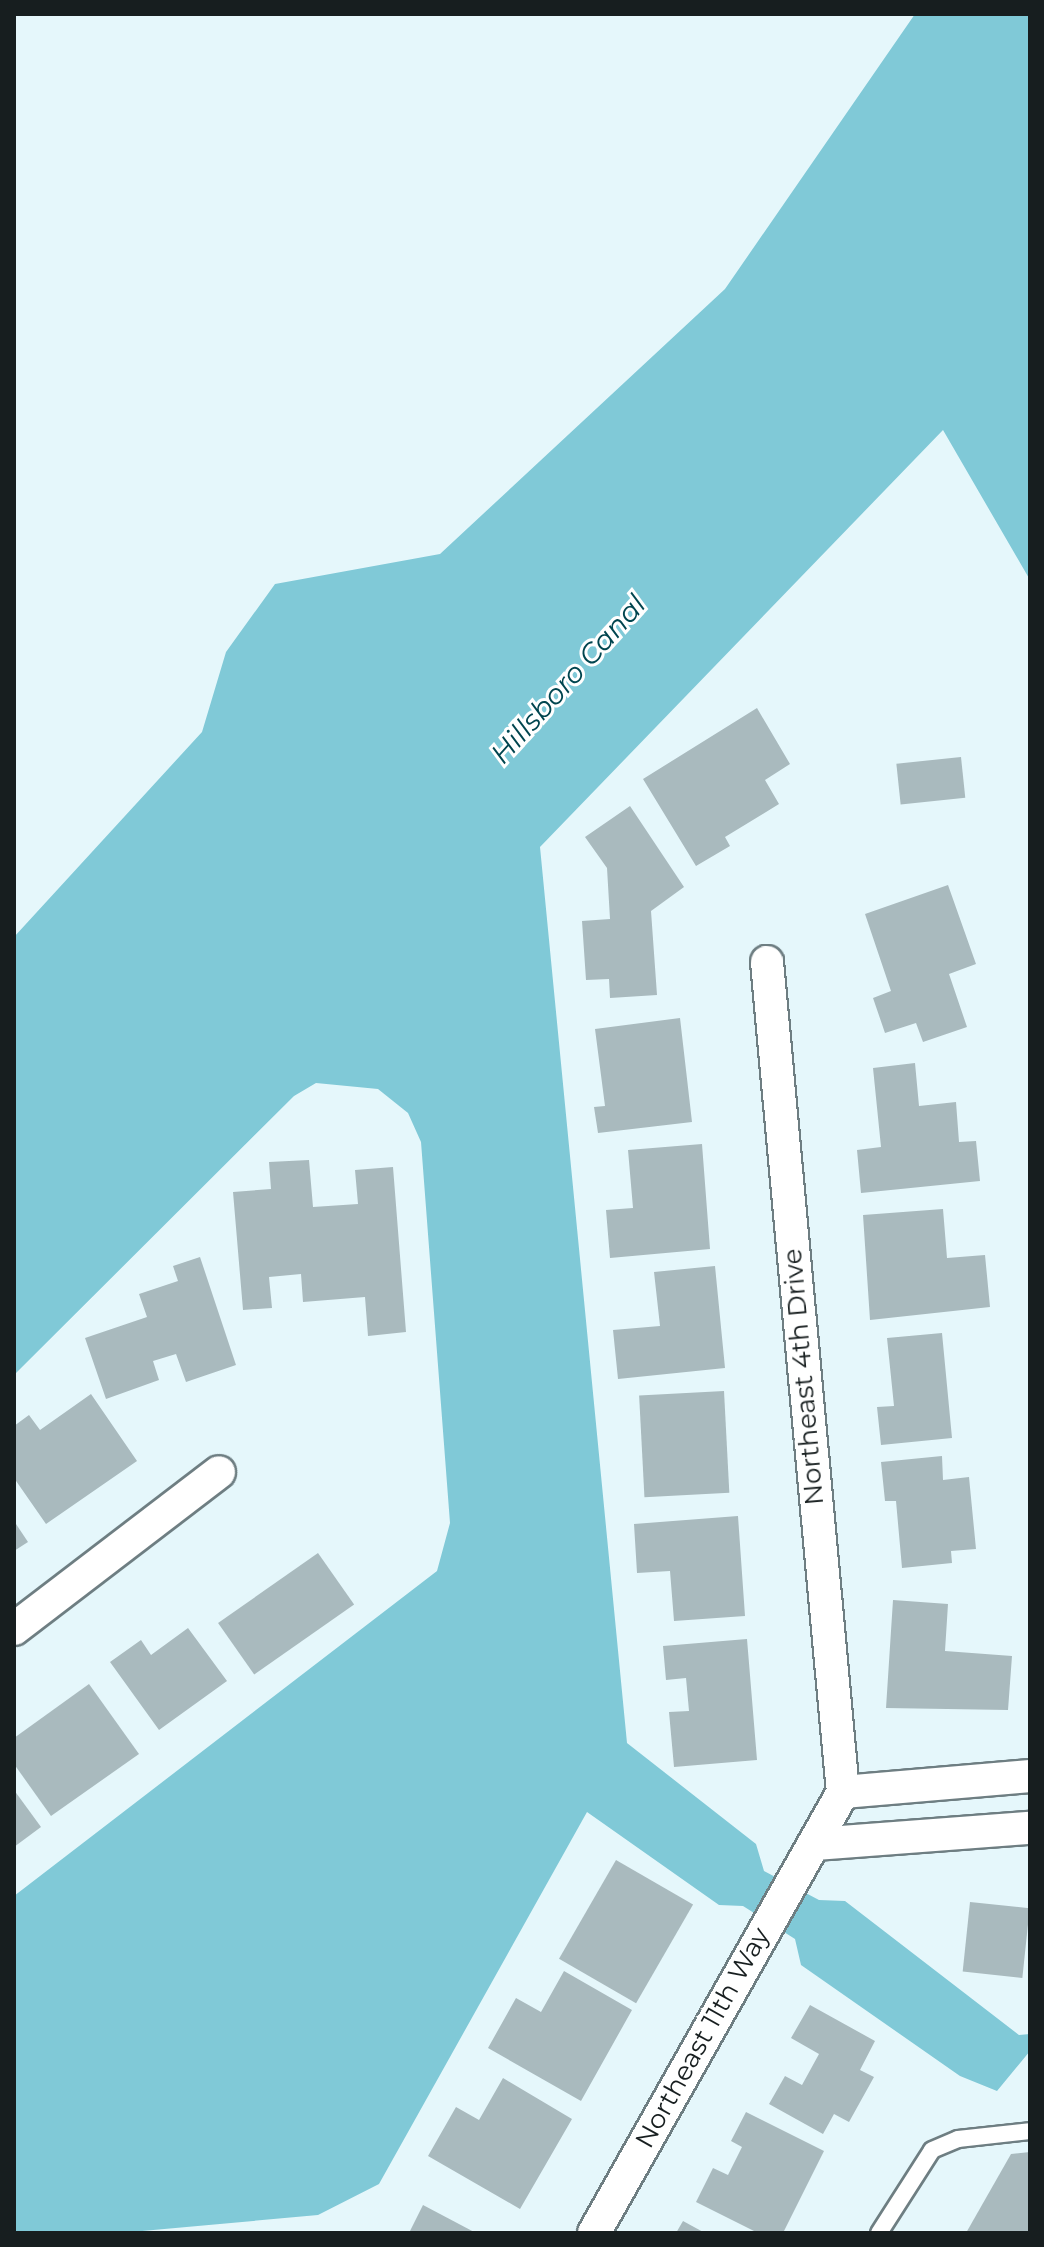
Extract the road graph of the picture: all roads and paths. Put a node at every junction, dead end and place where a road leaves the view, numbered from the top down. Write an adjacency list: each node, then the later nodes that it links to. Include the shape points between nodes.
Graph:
1 (767, 962): 5 (street, Northeast 4th Drive)
2 (219, 1472): 3 (street)
3 (14, 1629)
4 (1030, 1776): 5 (street)
5 (843, 1792): 7 (street, Northeast 11th Way)
6 (1030, 1828): 7 (street)
7 (815, 1844): 9 (street, Northeast 11th Way)
8 (1030, 2131): 10 (lane, via 958,2139 932,2150)
9 (594, 2233)
10 (879, 2233)

